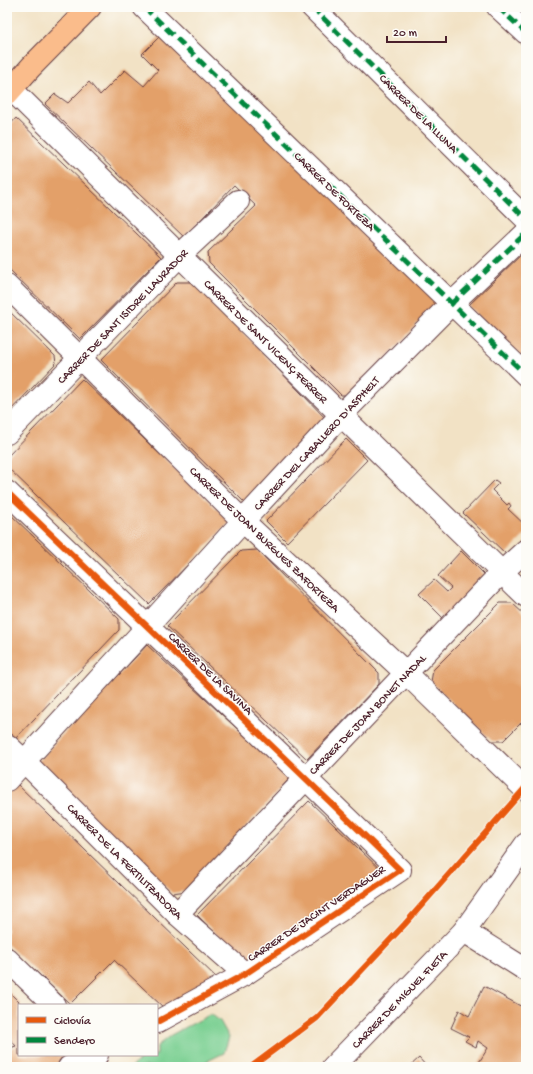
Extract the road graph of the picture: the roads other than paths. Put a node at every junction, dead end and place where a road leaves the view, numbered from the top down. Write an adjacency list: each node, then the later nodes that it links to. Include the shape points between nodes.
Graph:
1 (90, 7): 6 (main road)
2 (144, 7): 12 (street, CARRER DE FORTEZA)
3 (312, 7): 8 (street, CARRER DE LA LLUNA)
4 (498, 7): 5 (street)
5 (526, 33)
6 (8, 89): 10 (street, CARRER DE SANT VICENÇ FERRER)
7 (238, 201): 10 (street, CARRER DE SANT ISIDRE LLAURADOR)
8 (526, 219)
9 (526, 233): 12 (street, CARRER DEL CABALLERO D'ASPHELT)
10 (179, 256): 13 (street, CARRER DE SANT ISIDRE LLAURADOR); 15 (street, CARRER DE SANT VICENÇ FERRER)
11 (7, 286): 13 (street, CARRER DE JOAN BURGUES ZAFORTEZA)
12 (452, 304): 14 (street, CARRER DE FORTEZA); 15 (street, CARRER DEL CABALLERO D'ASPHELT)
13 (80, 358): 16 (street, CARRER DE SANT ISIDRE LLAURADOR); 18 (street, CARRER DE JOAN BURGUES ZAFORTEZA)
14 (526, 375)
15 (341, 415): 18 (street, CARRER DEL CABALLERO D'ASPHELT); 20 (street, CARRER DE SANT VICENÇ FERRER)
16 (7, 433)
17 (7, 492): 22 (street, CARRER DE LA SAVINA)
18 (243, 520): 22 (street, CARRER DEL CABALLERO D'ASPHELT); 23 (street, CARRER DE JOAN BURGUES ZAFORTEZA)
19 (526, 550): 20 (street, CARRER DE JOAN BONET NADAL)
20 (502, 572): 21 (street, CARRER DE SANT VICENÇ FERRER); 23 (street, CARRER DE JOAN BONET NADAL)
21 (526, 596)
22 (147, 628): 25 (street, CARRER DEL CABALLERO D'ASPHELT); 26 (street, CARRER DE LA SAVINA)
23 (406, 673): 26 (street, CARRER DE JOAN BONET NADAL); 28 (street, CARRER DE JOAN BURGUES ZAFORTEZA)
24 (7, 745): 25 (street, CARRER DE LA FERTILITZADORA)
25 (25, 762): 27 (street, CARRER DEL CABALLERO D'ASPHELT); 31 (street, CARRER DE LA FERTILITZADORA)
26 (306, 778): 30 (street, CARRER DE LA SAVINA); 31 (street, CARRER DE JOAN BONET NADAL)
27 (7, 780)
28 (526, 790)
29 (526, 844): 32 (street)
30 (400, 870): 35 (street, CARRER DE JACINT VERDAGUER)
31 (177, 914): 35 (street, CARRER DE LA FERTILITZADORA)
32 (464, 931): 34 (street); 40 (street, CARRER DE MIGUEL FLETA)
33 (7, 959): 36 (street)
34 (526, 970)
35 (245, 974): 37 (street, CARRER DE JACINT VERDAGUER)
36 (53, 1004)
37 (158, 1021)
38 (95, 1056): 39 (street)
39 (69, 1067)
40 (333, 1067)

